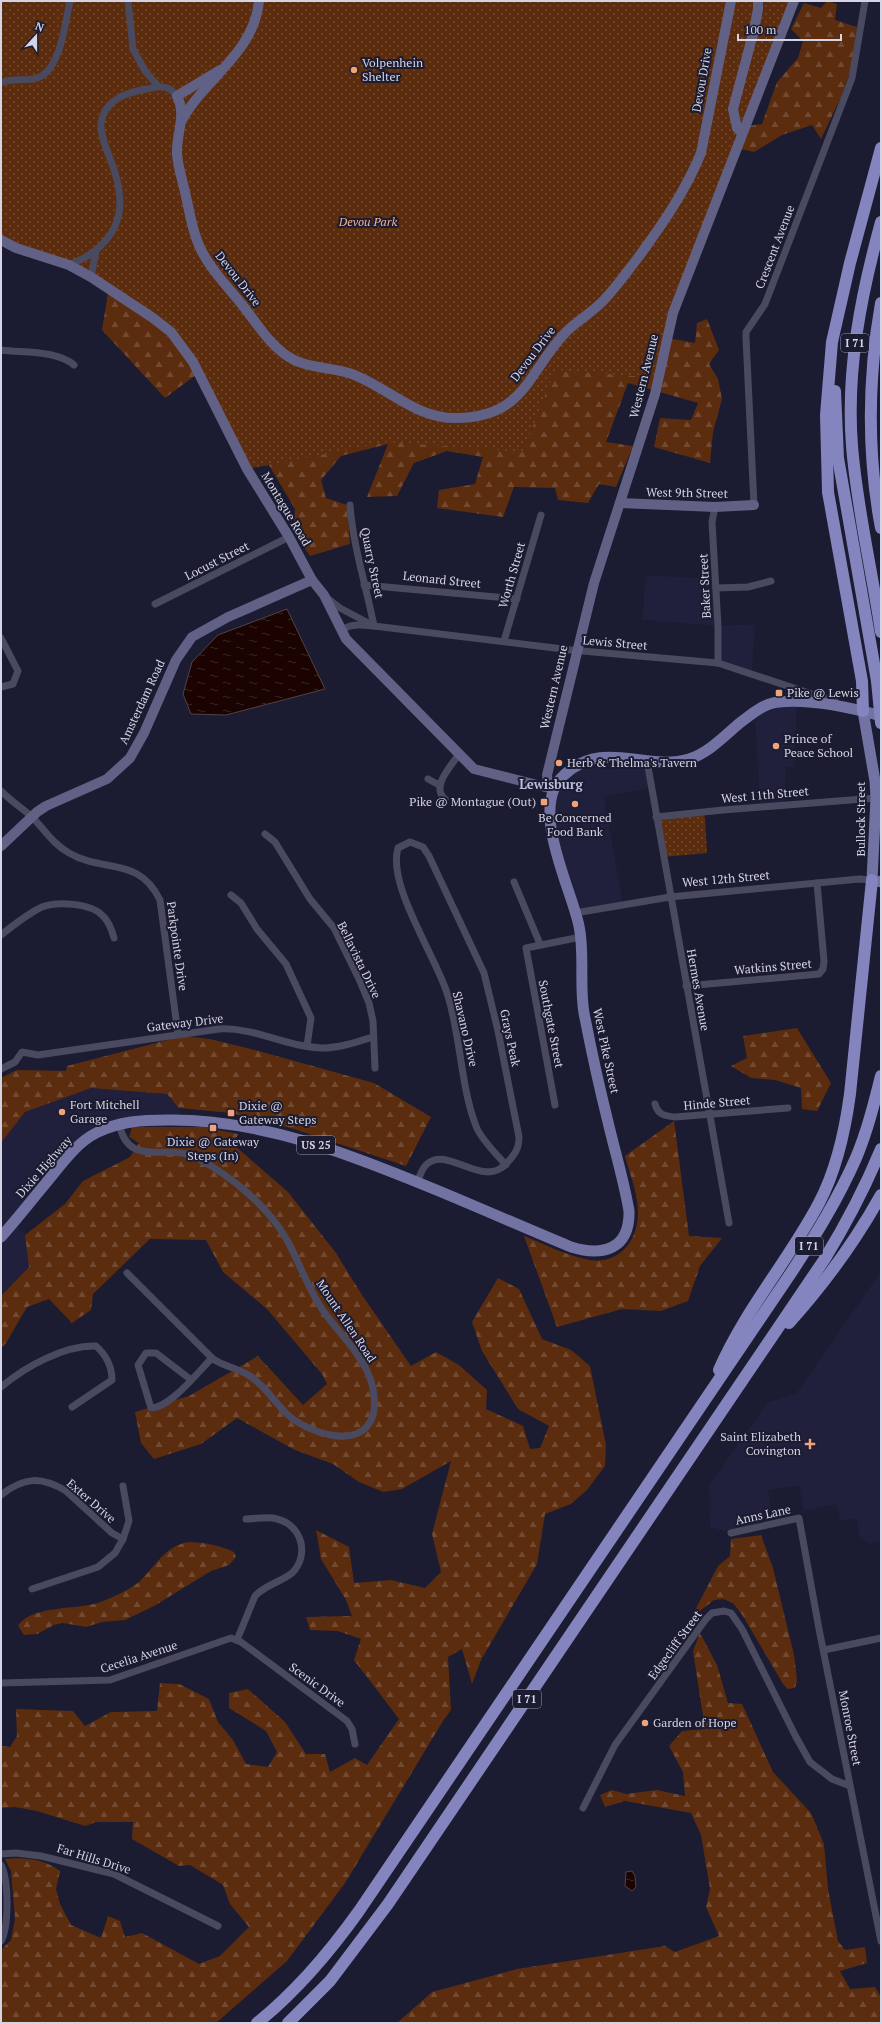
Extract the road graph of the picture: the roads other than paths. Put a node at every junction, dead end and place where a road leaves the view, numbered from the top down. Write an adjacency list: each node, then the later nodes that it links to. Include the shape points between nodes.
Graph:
1 (70, 1): 9 (street, via 57,57 48,72 35,79)
2 (128, 1): 10 (street, via 133,49 145,71)
3 (259, 1): 8 (street, Devou Drive, via 249,36)
4 (731, 1): 12 (street, Devou Drive, via 701,153 675,206 614,289 594,310 565,333 522,392 500,408 473,417 456,418 428,414 408,406 354,375 294,360 272,343 211,266 198,244 178,163)
5 (758, 1): 13 (street, via 754,30 733,109)
6 (794, 1): 13 (street, Western Avenue)
7 (865, 1): 26 (street, Crescent Avenue, via 854,70 841,107 765,304 746,332)
8 (220, 70): 11 (street, Devou Drive); 12 (street, Devou Drive, via 190,106)
9 (1, 83)
10 (158, 86): 11 (street, via 168,88); 17 (street, via 120,96 105,112 101,128 118,180 120,208 111,234)
11 (177, 96): 12 (street, Devou Drive, via 182,110)
12 (182, 120)
13 (742, 133): 24 (street, Western Avenue, via 673,313 656,394)
14 (881, 148): 21 (highway)
15 (881, 222): 40 (highway, I 71, via 856,335 852,423 861,518)
16 (1, 240): 18 (street, Montague Road, via 16,248)
17 (96, 251): 18 (street); 19 (street)
18 (69, 265): 19 (street, Montague Road)
19 (91, 277): 30 (street, Montague Road, via 164,325 186,350 247,469)
20 (881, 303): 29 (highway, I 71, via 870,402 872,466)
21 (840, 304): 45 (highway, via 832,342 828,386 826,471); 51 (highway, bridge, via 835,402 840,470 877,681)
22 (1, 350): 23 (street, via 53,356 68,360)
23 (74, 365)
24 (620, 503): 27 (street, West 9th Street); 43 (street, Western Avenue, via 594,583)
25 (350, 505): 33 (street, Quarry Street, via 358,563)
26 (754, 505): 27 (street, West 9th Street)
27 (715, 507): 34 (street, Baker Street, via 712,522)
28 (541, 515): 36 (street, Worth Street)
29 (881, 528)
30 (289, 537): 31 (street, Montague Road); 37 (street, Locust Street)
31 (312, 580): 35 (street, Montague Road); 60 (street, Amsterdam Road, via 228,617 192,637 181,651 130,758 107,779 46,806)
32 (771, 581): 34 (street, via 748,587)
33 (364, 585): 36 (street, Leonard Street); 38 (street, Quarry Street)
34 (716, 588): 44 (street, Baker Street)
35 (324, 595): 38 (street, Lewis Street, via 340,608); 39 (street, Montague Road)
36 (517, 599): 42 (street, Worth Street)
37 (156, 604)
38 (374, 626): 39 (street, Lewis Street, via 346,626); 42 (street, Lewis Street)
39 (341, 631): 52 (street, Montague Road, via 355,650)
40 (881, 632)
41 (1, 638): 46 (street, via 18,671 13,684)
42 (504, 641): 43 (street, Lewis Street)
43 (577, 651): 44 (street, Lewis Street); 56 (street, Western Avenue, via 547,775 548,783)
44 (718, 663): 48 (street, Lewis Street)
45 (862, 681): 47 (highway, via 866,691); 49 (highway)
46 (1, 687)
47 (881, 698)
48 (849, 708): 49 (main road, West Pike Street / US 25); 53 (main road, West Pike Street / US 25, via 778,702 753,713 698,756 672,762)
49 (863, 711): 50 (main road, West Pike Street / US 25); 58 (main road, Bullock Street)
50 (881, 716)
51 (881, 724)
52 (459, 754): 55 (street); 56 (street, Montague Road, via 477,770)
53 (646, 760): 56 (main road, West Pike Street / US 25, via 604,756 592,758 568,771); 61 (street, Hermes Avenue)
54 (428, 779): 55 (street)
55 (439, 785): 59 (street, via 440,793)
56 (553, 789): 70 (main road, West Pike Street / US 25, via 549,803 551,821 560,868)
57 (1, 791): 60 (street, Parkpointe Drive)
58 (876, 798): 61 (street, West 11th Street); 65 (main road, Bullock Street)
59 (445, 799)
60 (32, 817): 63 (street, Amsterdam Road); 76 (street, Parkpointe Drive, via 47,836 70,854 82,860 113,865 134,872 155,889 160,900)
61 (656, 817): 69 (street, Hermes Avenue)
62 (265, 834): 77 (street, Bellavista Drive, via 275,842 310,899 336,933 369,1003)
63 (1, 846)
64 (398, 848): 89 (street, Shavano Drive, via 400,886 447,992 470,1108 477,1128); 89 (street, Grays Peak, via 410,842 423,847 430,856 484,973 519,1137 516,1154)
65 (877, 881): 67 (street, West 12th Street); 99 (highway, via 850,1094 837,1158 820,1202 732,1341)
66 (514, 882): 74 (street)
67 (817, 883): 69 (street, West 12th Street); 75 (street, Watkins Street, via 824,962 819,974)
68 (231, 895): 78 (street, via 241,903 257,929 286,964 311,1018)
69 (670, 897): 70 (street, West 12th Street); 75 (street, Hermes Avenue)
70 (575, 913): 72 (main road, West Pike Street / US 25)
71 (1, 935): 73 (street, via 41,908 70,904 86,907 103,916)
72 (581, 937): 74 (street); 90 (main road, West Pike Street / US 25, via 584,1011 629,1211 624,1236 610,1248 586,1252)
73 (114, 938)
74 (540, 944): 83 (street, Southgate Street, via 526,948)
75 (686, 986): 85 (street, Hermes Avenue)
76 (178, 1034): 78 (street, Gateway Drive, via 237,1029); 80 (street, Gateway Drive, via 38,1055 22,1052 15,1062)
77 (373, 1037): 78 (street, Gateway Drive, via 322,1048); 79 (street, Bellavista Drive)
78 (307, 1046)
79 (375, 1068)
80 (1, 1070)
81 (881, 1076): 99 (highway, I 71, via 866,1133 841,1191 795,1266)
82 (655, 1104): 85 (street, Hinde Street, via 656,1110 665,1116)
83 (555, 1105)
84 (788, 1108): 85 (street, Hinde Street)
85 (709, 1114): 92 (street, Hermes Avenue)
86 (210, 1121): 87 (main road, Dixie Highway / US 25, via 141,1120); 90 (main road, West Pike Street / US 25, via 254,1127 283,1135 372,1164)
87 (119, 1123): 93 (main road, Dixie Highway / US 25, via 96,1133 77,1146); 95 (street, Mount Allen Road, via 121,1133 131,1148 141,1152 181,1152 197,1157 245,1191 270,1217 288,1241 308,1285 324,1312 362,1361 368,1373 374,1414 362,1433 345,1437 328,1434 290,1416 249,1375 223,1366)
88 (881, 1149): 96 (highway, I 71, via 842,1231)
89 (506, 1165): 90 (street, via 502,1170 492,1173 481,1172 454,1161 437,1160 429,1162 424,1167)
90 (417, 1182)
91 (881, 1195): 96 (highway, via 851,1243 815,1292)
92 (729, 1223)
93 (1, 1237)
94 (127, 1273): 95 (street, Mount Allen Road)
95 (212, 1358): 97 (street)
96 (752, 1364): 121 (highway, I 71, via 388,1904 330,1982)
97 (190, 1380): 97 (street, via 156,1353 146,1354 138,1365 151,1408 158,1408)
98 (1, 1387): 100 (street, via 26,1368 53,1355 83,1345 96,1346 104,1353 112,1380)
99 (705, 1400): 120 (highway, I 71, via 354,1917 311,1972)
100 (72, 1407)
101 (124, 1486): 106 (street, via 129,1521)
102 (1, 1495): 106 (street, Exter Drive, via 17,1484 27,1481 37,1480 57,1486 66,1491 112,1533)
103 (799, 1518): 105 (street, Anns Lane); 110 (street, Monroe Street)
104 (246, 1519): 109 (street, via 272,1518 290,1525 299,1536 302,1550 298,1566 290,1574 260,1590 255,1596)
105 (731, 1533)
106 (123, 1539): 107 (street, via 103,1564)
107 (32, 1589)
108 (881, 1638): 110 (street)
109 (237, 1640): 111 (street, Cecelia Avenue, via 231,1638 218,1642 110,1680); 112 (street, Scenic Drive, via 347,1721 352,1729)
110 (824, 1650): 113 (street, Monroe Street)
111 (1, 1682)
112 (355, 1744)
113 (850, 1786): 114 (street, Edgecliff Street, via 832,1779 810,1762 742,1629 731,1614 720,1611 712,1613 698,1629 622,1735 603,1766); 119 (street, Monroe Street)
114 (583, 1808)
115 (1, 1854): 117 (street, Far Hills Drive, via 41,1856 114,1874)
116 (1, 1865): 118 (street, via 6,1911 5,1932)
117 (218, 1926)
118 (1, 1941)
119 (881, 1942)
120 (257, 2023)
121 (288, 2023)

